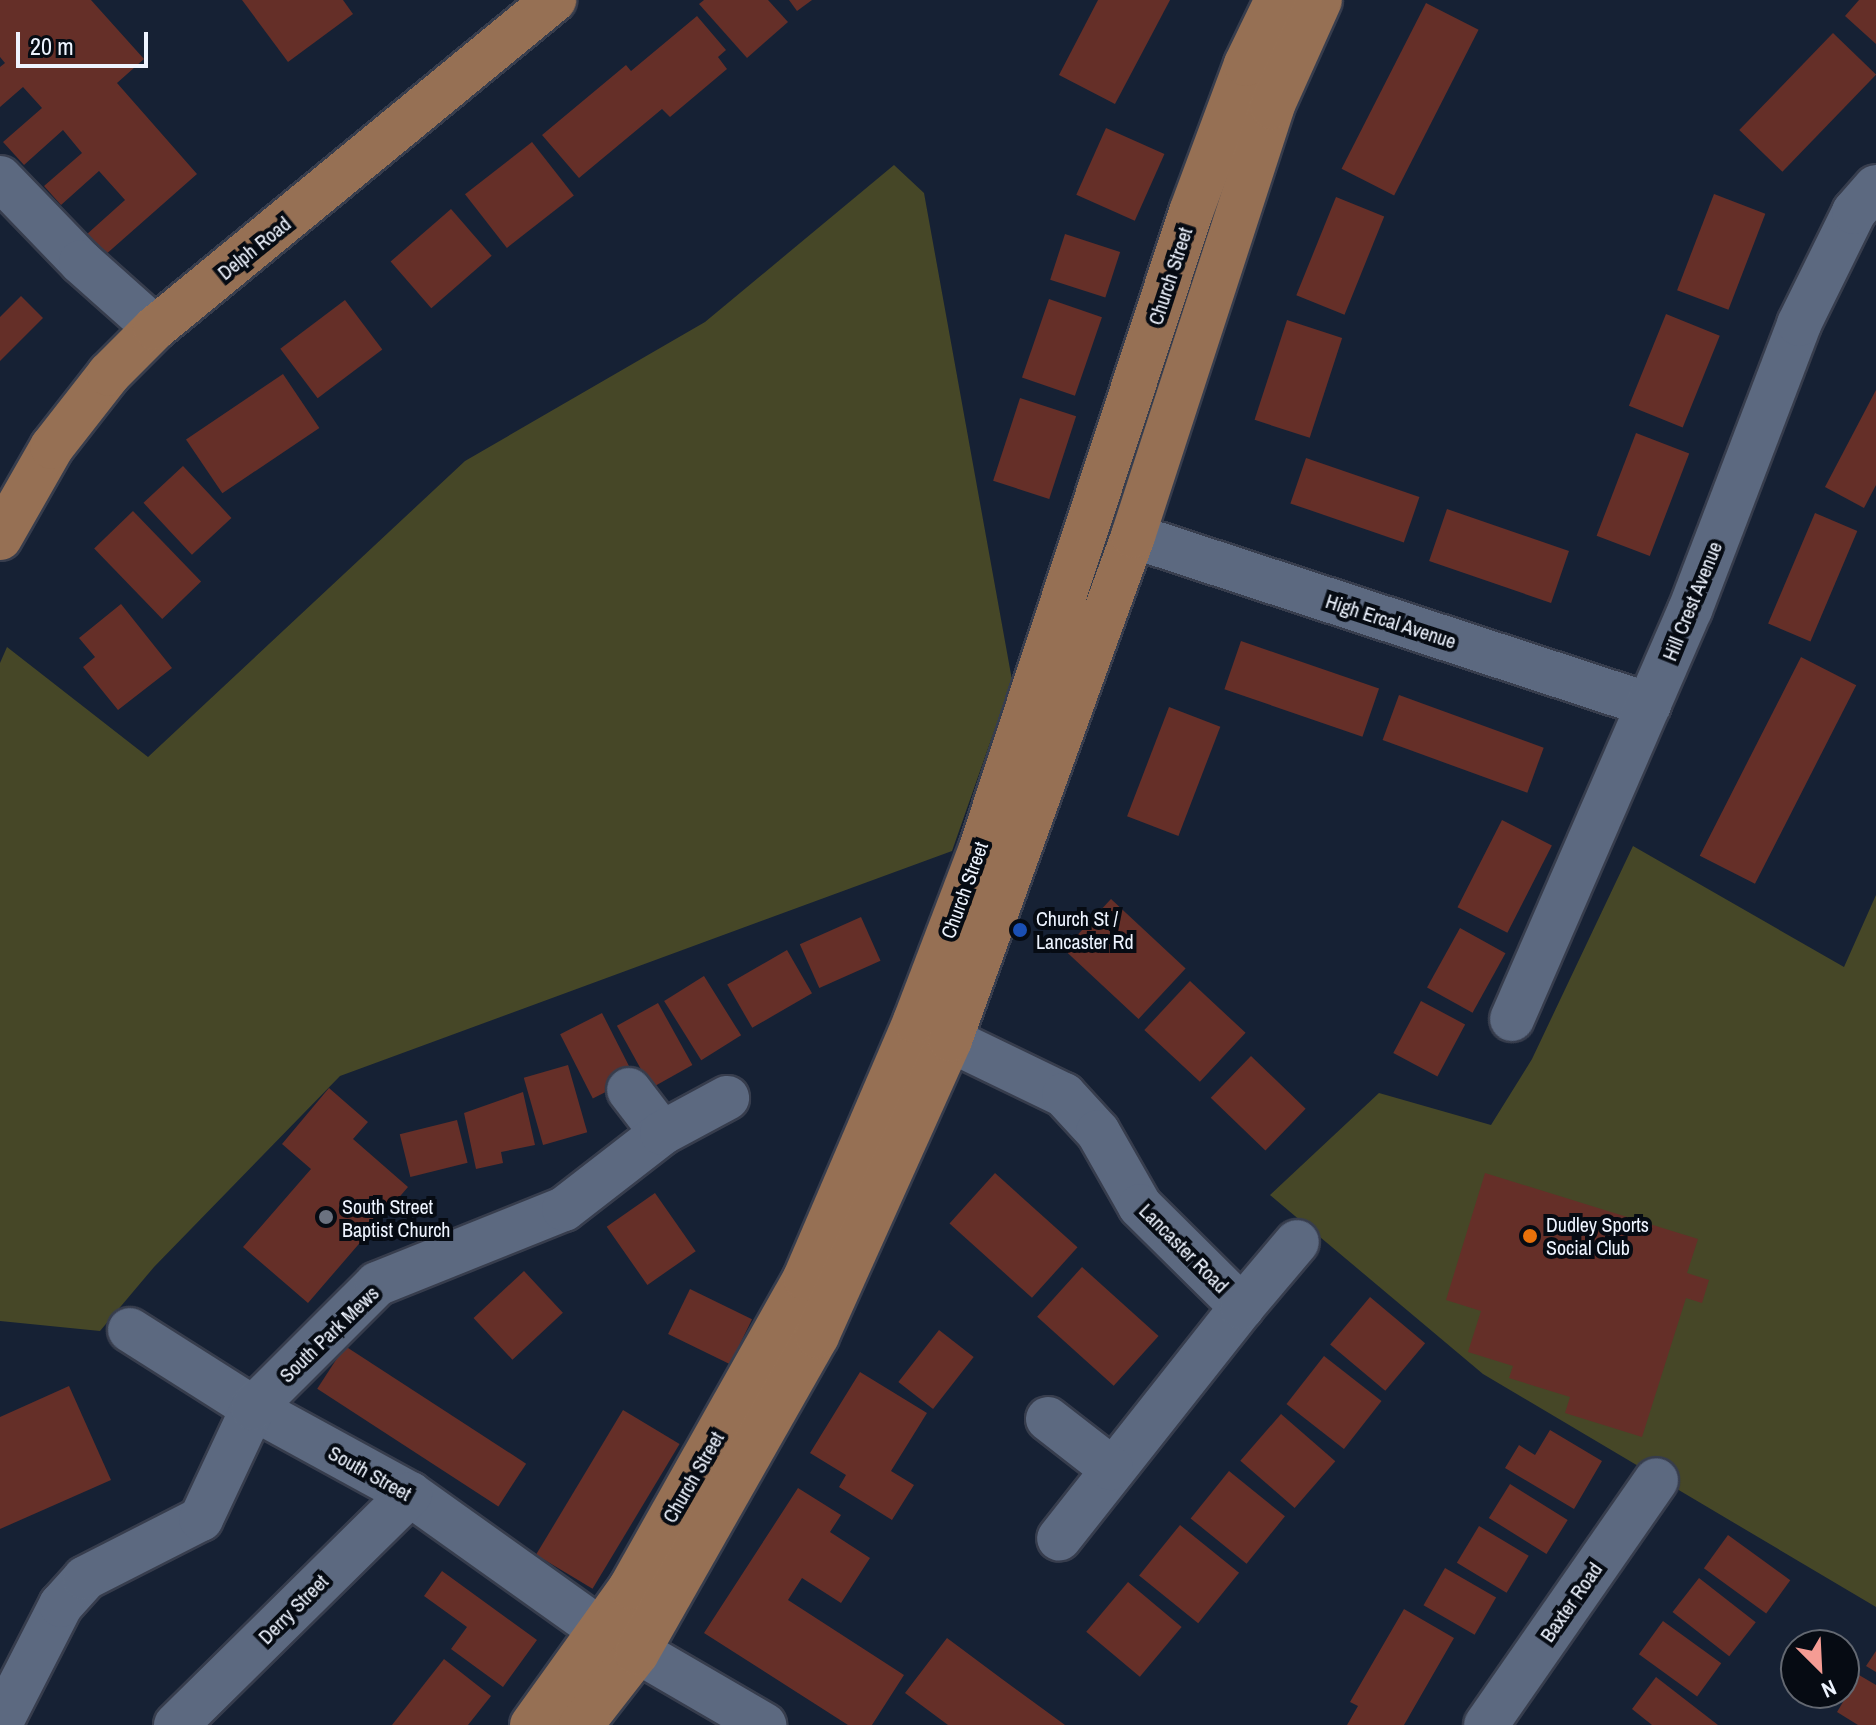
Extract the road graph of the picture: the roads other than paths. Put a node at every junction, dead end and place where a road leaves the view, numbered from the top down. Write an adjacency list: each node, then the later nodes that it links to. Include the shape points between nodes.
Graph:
1 (554, 0): 6 (main road, Delph Road)
2 (1277, 0): 25 (main road, Church Street, via 1246,64 1191,212 980,851 915,1021 805,1278)
3 (1320, 0): 7 (main road, Church Street, via 1272,107)
4 (0, 178): 6 (street, via 81,262)
5 (1876, 187): 9 (street, Hill Crest Avenue, via 1854,212 1799,324)
6 (155, 328): 8 (main road, Delph Road, via 109,374 52,447)
7 (1133, 536): 9 (street, High Ercal Avenue); 11 (main road, Church Street)
8 (0, 538)
9 (1649, 705): 10 (street, Hill Crest Avenue)
10 (1512, 1019)
11 (950, 1040): 16 (street, Lancaster Road, via 1064,1095 1098,1132 1140,1206); 24 (main road, Church Street, via 817,1336)
12 (629, 1090): 14 (street)
13 (727, 1098): 14 (street, South Park Mews)
14 (662, 1133): 18 (street, South Park Mews, via 564,1209 377,1284)
15 (1297, 1242): 16 (street, Lancaster Road)
16 (1242, 1307): 20 (street, Lancaster Road)
17 (130, 1330): 18 (street, South Street)
18 (253, 1408): 22 (street, South Street); 27 (street, South Park Mews, via 201,1519 85,1578 61,1605)
19 (1048, 1419): 20 (street)
20 (1111, 1468): 23 (street, Lancaster Road)
21 (1656, 1480): 33 (street, Baxter Road)
22 (410, 1494): 25 (street, South Street); 28 (street, Derry Street)
23 (1059, 1539)
24 (687, 1565): 25 (street, via 657,1579 629,1622); 26 (main road, Church Street)
25 (601, 1630): 26 (street, South Street); 29 (main road, Church Street)
26 (637, 1653): 30 (street, via 608,1661); 31 (main road, Church Street); 32 (street, South Street)
27 (0, 1724)
28 (176, 1725)
29 (532, 1725)
30 (559, 1725)
31 (581, 1725)
32 (764, 1725)
33 (1486, 1725)

